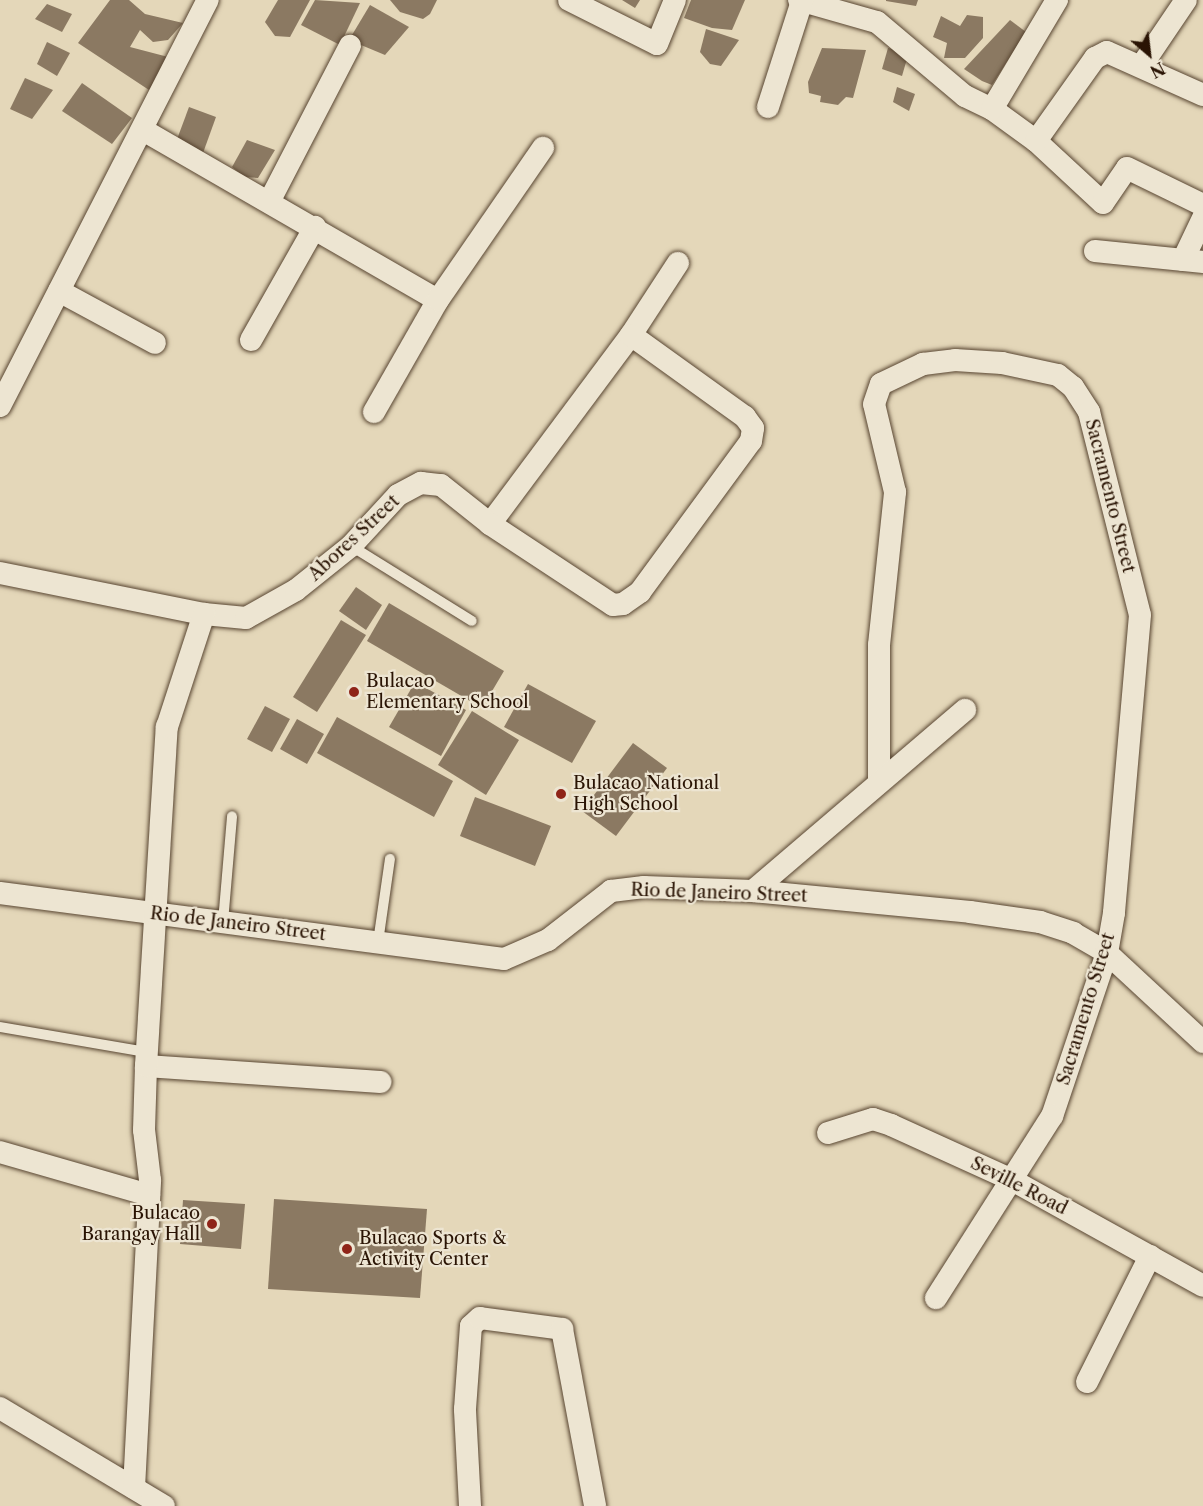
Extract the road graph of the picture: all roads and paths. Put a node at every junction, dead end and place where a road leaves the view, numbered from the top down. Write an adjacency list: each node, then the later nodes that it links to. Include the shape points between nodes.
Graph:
1 (208, 0): 12 (street)
2 (569, 0): 3 (street, via 657,44)
3 (675, 0)
4 (800, 0): 10 (street); 11 (street, via 877,22 965,96)
5 (1057, 0): 11 (street)
6 (1186, 0): 8 (street)
7 (350, 46): 15 (street)
8 (1142, 65): 9 (street); 13 (street, via 1107,52 1095,58)
9 (1203, 95)
10 (768, 107)
11 (992, 109): 13 (street)
12 (143, 130): 15 (street); 22 (street)
13 (1036, 141): 16 (street, via 1103,203 1127,168)
14 (543, 148): 23 (street)
15 (269, 202): 18 (street)
16 (1203, 205)
17 (1203, 218): 20 (street)
18 (315, 227): 23 (street); 25 (street)
19 (1095, 251): 20 (street)
20 (1193, 261)
21 (678, 263): 24 (street)
22 (59, 291): 26 (street); 27 (street)
23 (438, 300): 28 (street)
24 (631, 335): 29 (street); 29 (street, Abores Street, via 745,417 753,428 751,441 640,591 623,604 612,605)
25 (251, 340)
26 (155, 343)
27 (0, 406)
28 (374, 412)
29 (490, 524): 30 (street, Abores Street, via 441,485 421,483 398,495)
30 (351, 546): 32 (street, Abores Street, via 296,590 246,618); 33 (lane)
31 (0, 573): 32 (street, Abores Street)
32 (204, 614): 40 (street, via 167,727)
33 (472, 621)
34 (965, 710): 35 (street)
35 (879, 779): 38 (street); 43 (street, Sacramento Street, via 879,645 895,492 874,404 881,384 923,364 955,360 1002,363 1058,375 1073,387 1089,412 1140,615 1114,913)
36 (232, 816): 41 (lane)
37 (390, 859): 42 (lane)
38 (753, 891): 42 (street, Rio de Janeiro Street, via 644,887 611,891 548,940 504,959); 43 (street, Rio de Janeiro Street, via 1040,922 1073,933)
39 (0, 894): 40 (street, Rio de Janeiro Street)
40 (157, 914): 41 (street, Rio de Janeiro Street); 46 (street)
41 (223, 922): 42 (street, Rio de Janeiro Street)
42 (378, 942)
43 (1107, 953): 45 (street, Rio de Janeiro Street); 50 (street, Sacramento Street, via 1052,1116)
44 (0, 1027): 46 (lane)
45 (1203, 1042)
46 (146, 1059): 47 (street); 51 (street, via 144,1130)
47 (380, 1082)
48 (828, 1133): 50 (street, Seville Road, via 873,1119)
49 (0, 1152): 51 (street)
50 (1012, 1180): 52 (street, Seville Road); 54 (street, Sacramento Street)
51 (149, 1195): 57 (street)
52 (1150, 1256): 53 (street, Seville Road); 55 (street)
53 (1203, 1286)
54 (936, 1298)
55 (1087, 1382)
56 (0, 1408): 57 (street)
57 (134, 1488): 58 (street)
58 (164, 1506)
59 (471, 1506): 60 (street, via 465,1409 471,1326 480,1318 562,1329)
60 (595, 1506)

